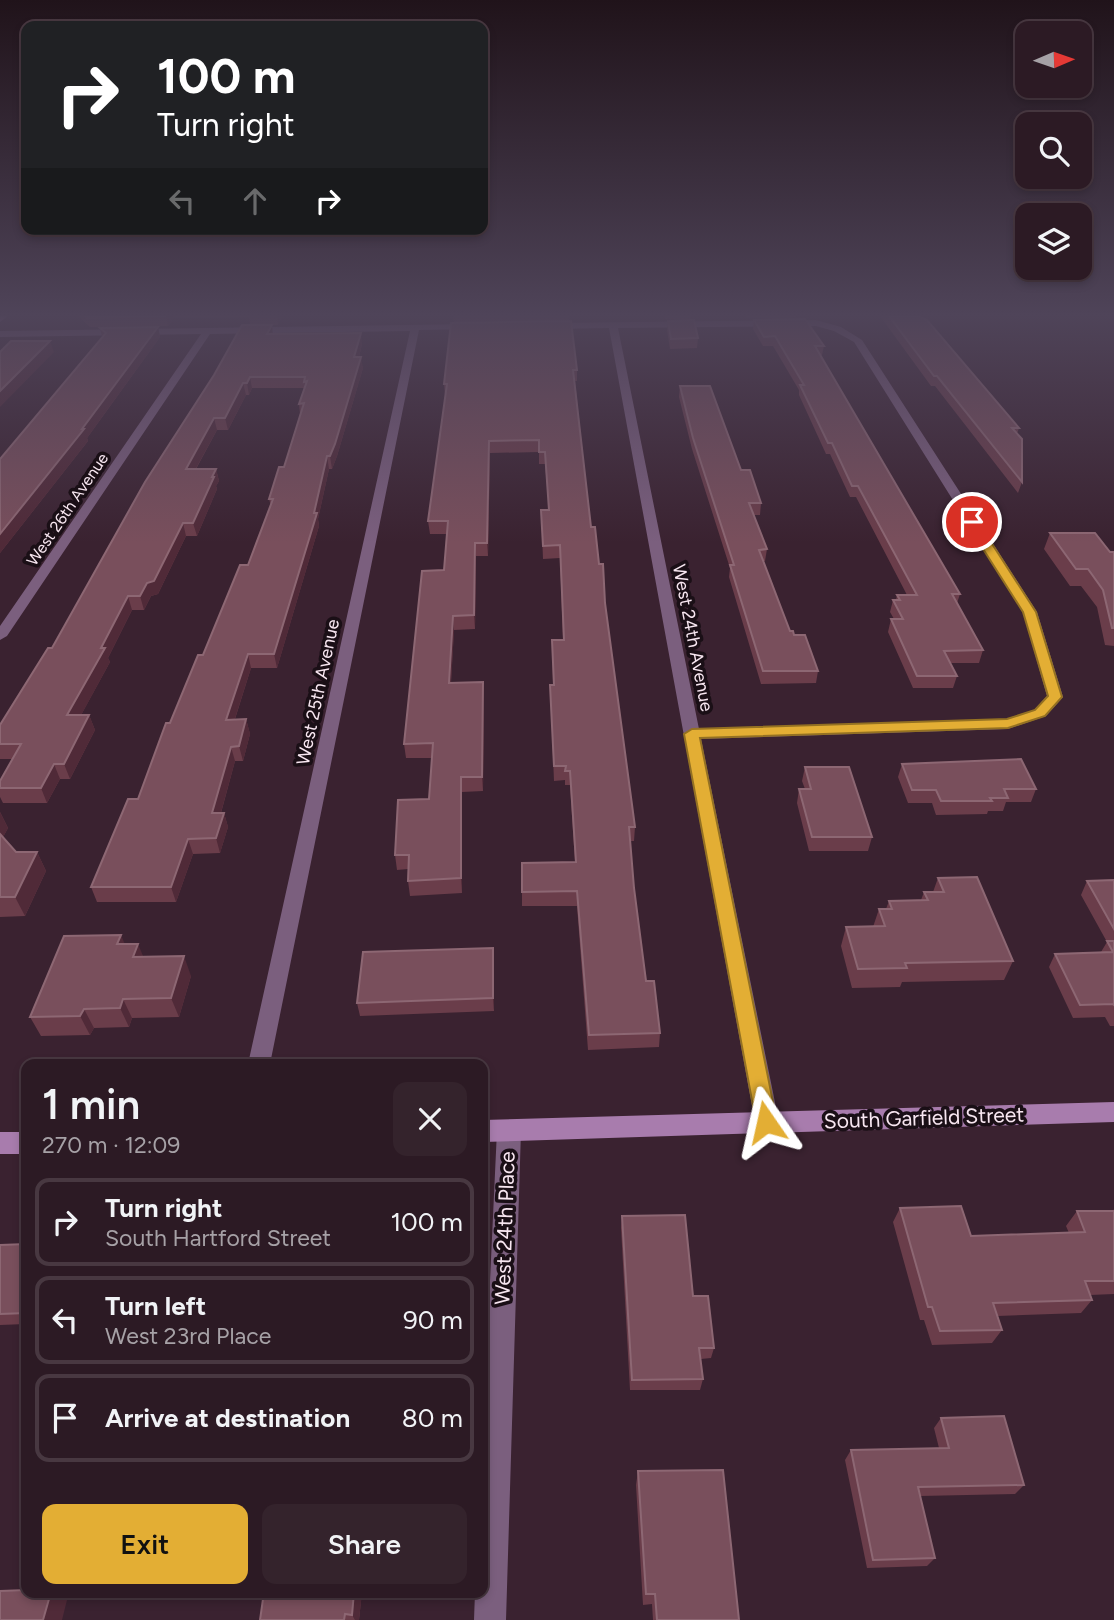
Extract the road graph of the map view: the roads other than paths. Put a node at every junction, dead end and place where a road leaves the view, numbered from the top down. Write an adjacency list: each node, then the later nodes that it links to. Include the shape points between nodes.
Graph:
1 (166, 392): 5 (street, West 26th Avenue)
2 (402, 392): 7 (street, West 25th Avenue)
3 (625, 392): 6 (street, West 24th Avenue)
4 (890, 392): 6 (street, via 1030,612 1055,697 1040,713 1008,724)
5 (0, 636)
6 (692, 734): 9 (street, West 24th Avenue)
7 (260, 1059)
8 (1114, 1112): 9 (street, South Garfield Street)
9 (766, 1122): 10 (street, South Garfield Street)
10 (496, 1130): 13 (street, West 24th Place)
11 (0, 1143): 12 (street)
12 (21, 1143)
13 (490, 1620)

